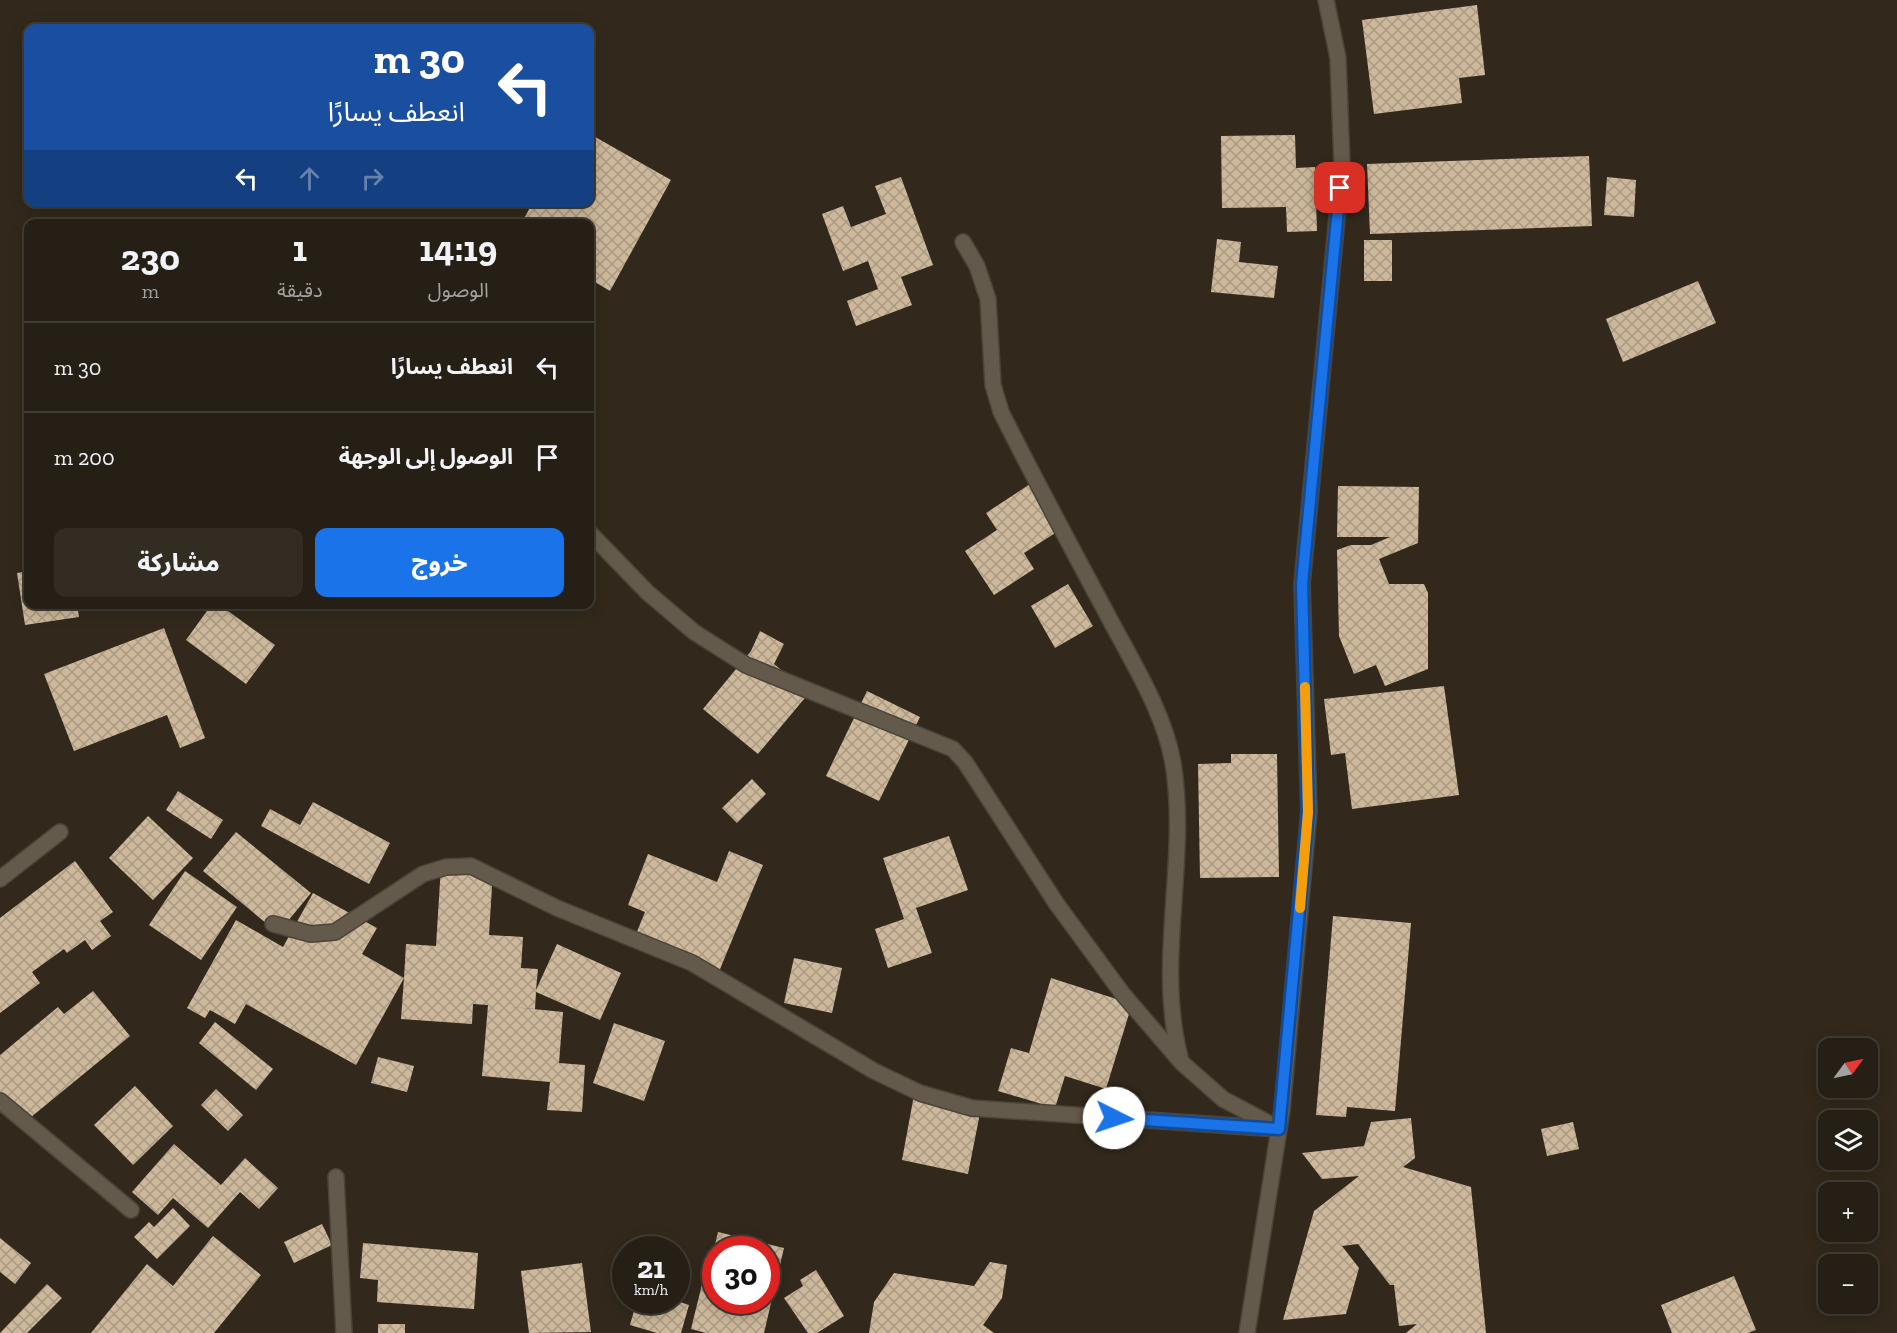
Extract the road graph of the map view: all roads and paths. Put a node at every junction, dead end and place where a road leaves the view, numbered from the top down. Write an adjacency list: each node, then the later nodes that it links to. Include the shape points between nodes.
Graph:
1 (1326, 0): 9 (street, via 1338,58 1342,165 1302,584 1308,812)
2 (963, 242): 7 (street, via 977,266 988,299 993,385 1002,412 1134,664 1173,762 1178,864 1169,988 1172,1026)
3 (594, 537): 7 (street, via 647,592 694,632 746,665 953,749 1056,903 1122,993)
4 (60, 832): 5 (street)
5 (0, 879)
6 (273, 924): 9 (street, via 310,934 335,932 423,874 446,867 471,866 557,908 692,963 874,1071 920,1093 972,1108)
7 (1182, 1062): 9 (street, via 1223,1099)
8 (0, 1101): 11 (street)
9 (1279, 1129): 13 (street)
10 (336, 1177): 12 (street)
11 (131, 1210)
12 (344, 1333)
13 (1247, 1333)

